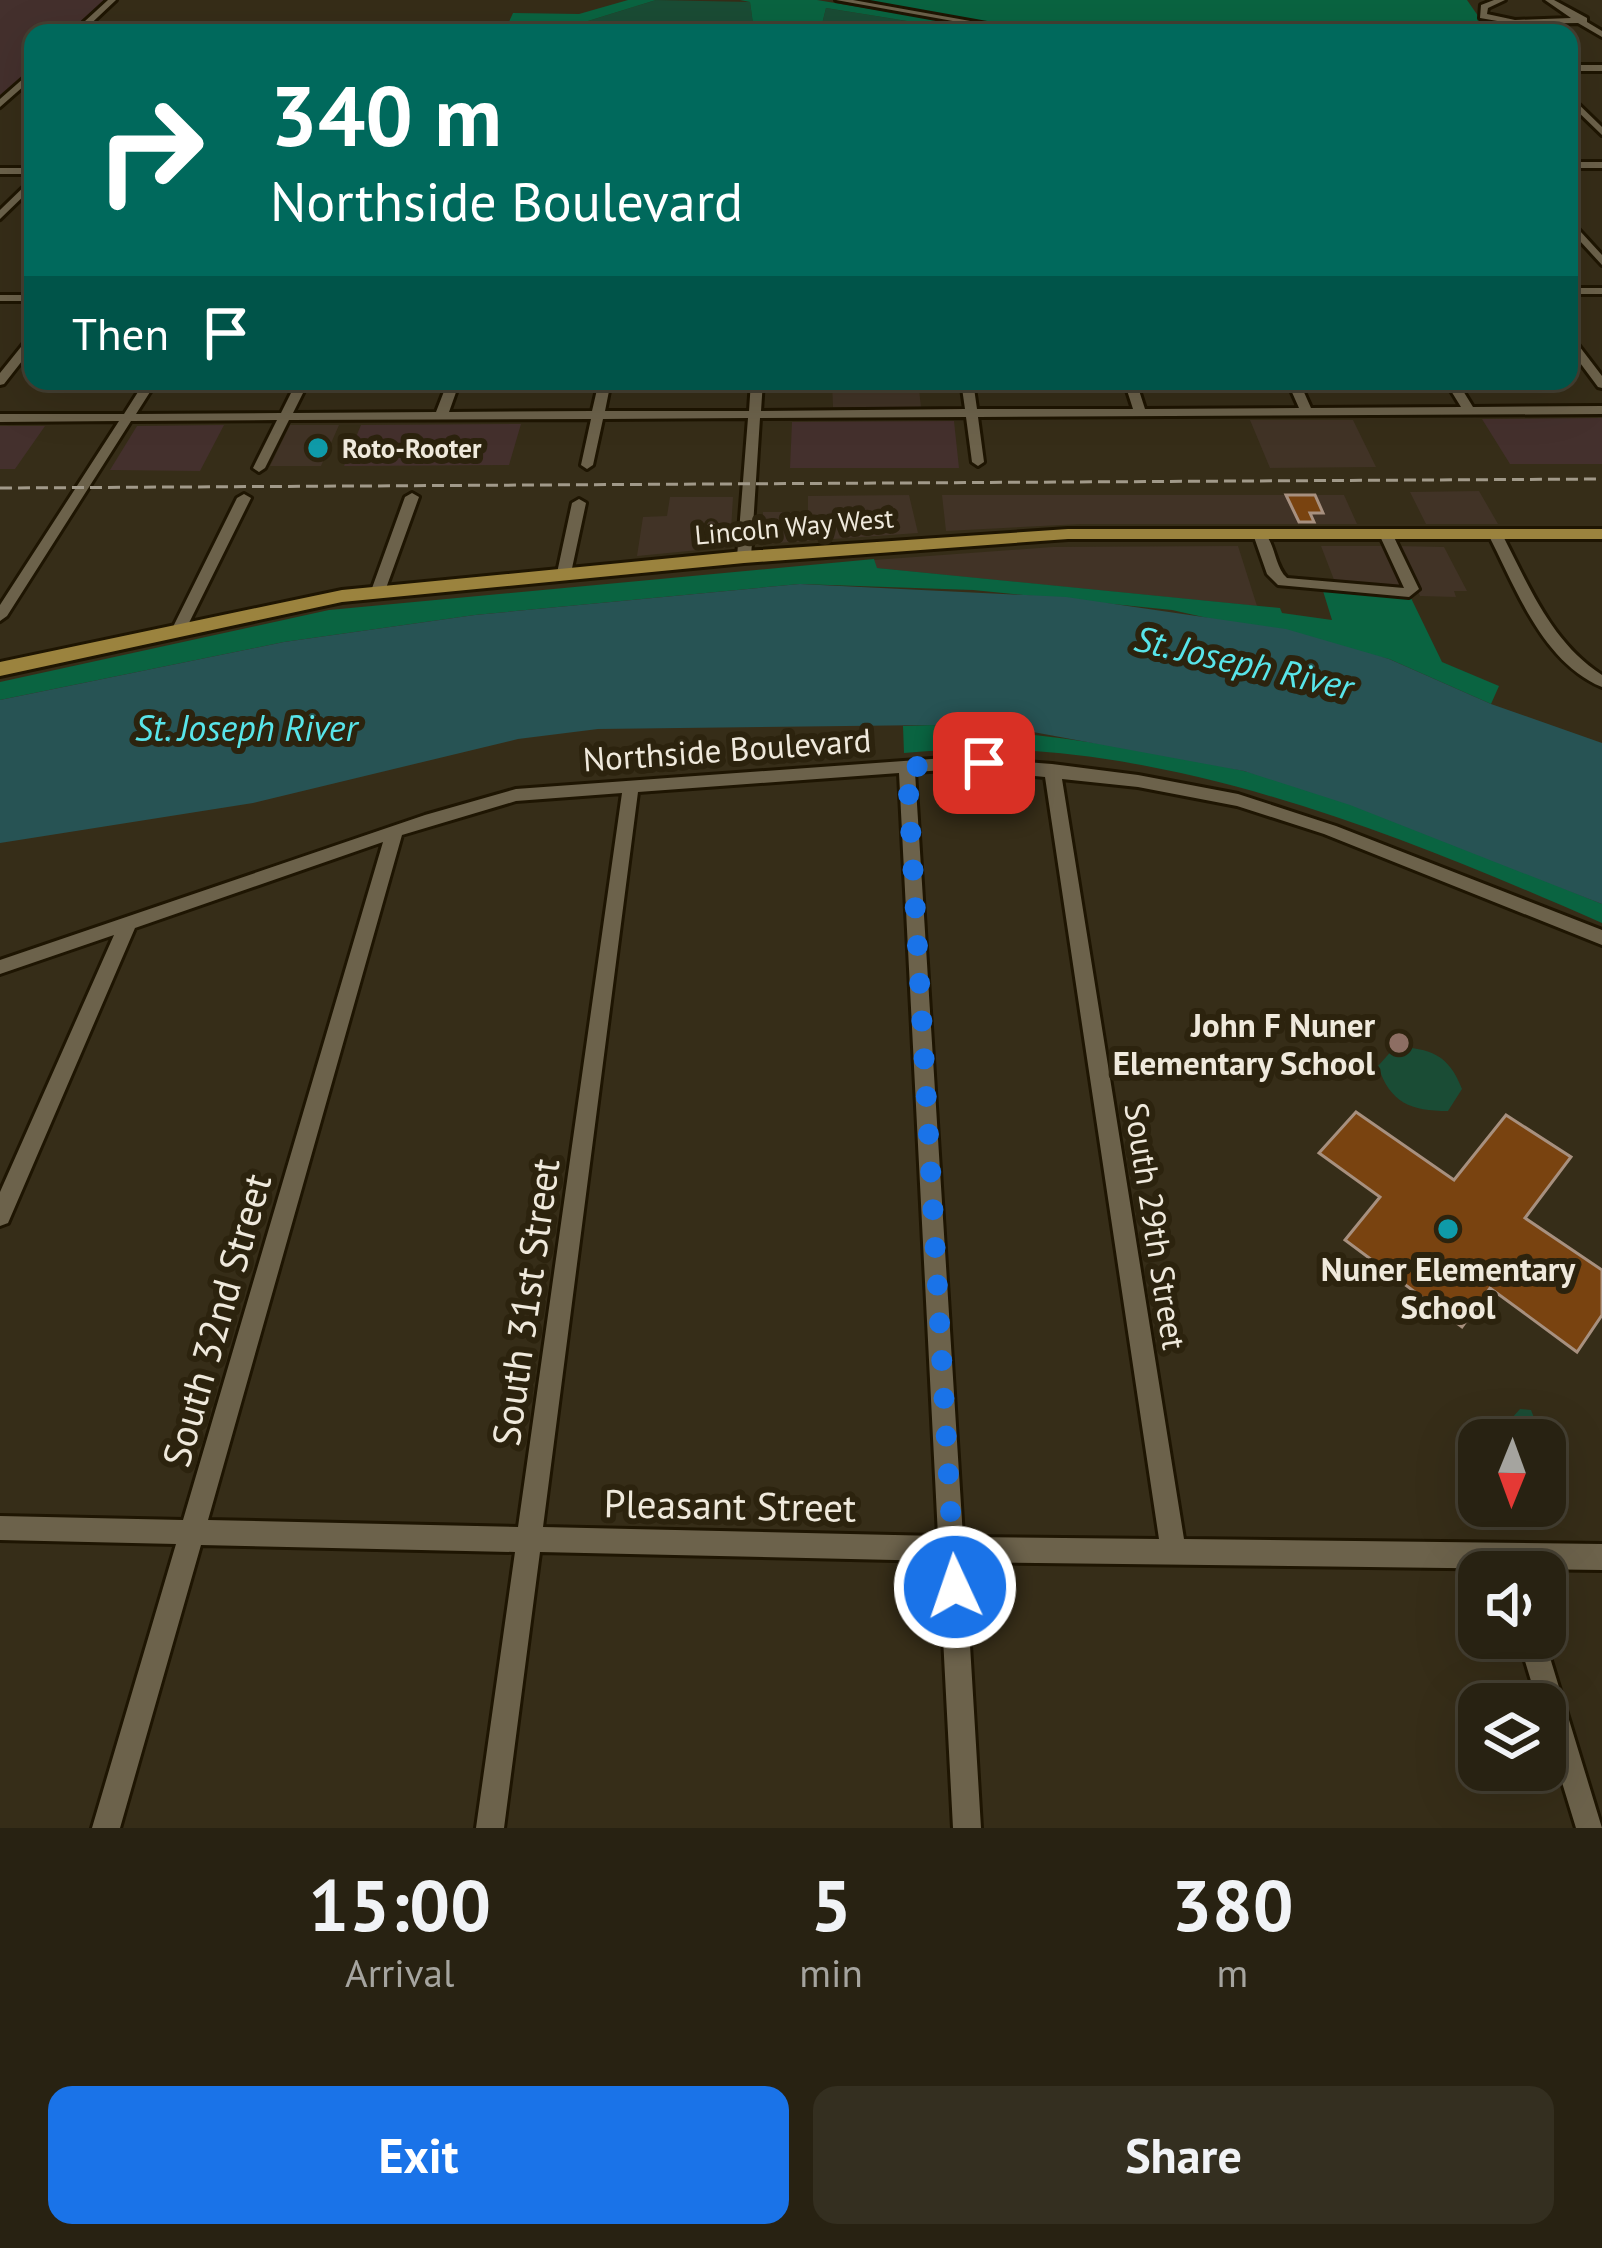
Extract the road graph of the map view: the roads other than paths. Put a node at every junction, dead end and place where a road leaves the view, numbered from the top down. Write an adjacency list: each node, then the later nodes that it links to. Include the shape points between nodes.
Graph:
1 (112, 0): 6 (street)
2 (840, 0): 7 (street)
3 (1502, 0): 5 (street, via 1484,7 1483,16)
4 (1549, 0): 5 (street)
5 (1584, 20): 8 (street)
6 (86, 24)
7 (980, 24)
8 (1602, 35)
9 (24, 82): 10 (street)
10 (13, 92): 11 (street); 12 (street)
11 (24, 92)
12 (0, 104)
13 (1578, 107): 14 (street)
14 (1602, 132)
15 (24, 192): 16 (street)
16 (0, 217)
17 (1578, 233): 18 (street)
18 (1602, 262)
19 (24, 350): 21 (street)
20 (1578, 352): 22 (street)
21 (0, 381)
22 (1602, 384)
23 (146, 390): 41 (street)
24 (298, 390): 39 (street)
25 (451, 390): 40 (street)
26 (603, 390): 38 (street)
27 (756, 390): 37 (street)
28 (968, 390): 36 (street)
29 (1133, 390): 34 (street)
30 (1297, 390): 35 (street)
31 (1457, 390): 32 (street)
32 (1469, 410): 33 (street); 35 (street)
33 (1602, 410)
34 (1140, 412): 35 (street); 36 (street)
35 (1307, 412)
36 (971, 413): 37 (street); 43 (street)
37 (754, 414): 38 (street); 53 (street)
38 (598, 415): 40 (street); 44 (street)
39 (285, 416): 40 (street); 41 (street); 45 (street)
40 (441, 416)
41 (128, 417): 42 (street); 56 (street)
42 (0, 418)
43 (978, 462)
44 (587, 465)
45 (259, 468)
46 (412, 497): 55 (street)
47 (244, 499): 57 (street)
48 (579, 503): 54 (street)
49 (1260, 534): 50 (main road, Lincoln Way West); 50 (street, via 1283,582 1405,594 1412,590); 53 (main road, Lincoln Way West, via 1017,536)
50 (1386, 534): 51 (main road, Lincoln Way West)
51 (1495, 534): 52 (main road, Lincoln Way West); 59 (street, via 1557,646)
52 (1602, 534)
53 (744, 556): 54 (main road, Lincoln Way West)
54 (564, 573): 55 (main road, Lincoln Way West)
55 (378, 591): 57 (main road, Lincoln Way West)
56 (0, 616)
57 (178, 631): 58 (main road, Lincoln Way West)
58 (0, 669)
59 (1602, 682)
60 (907, 767): 61 (street, Northside Boulevard); 62 (street, Northside Boulevard); 71 (street)
61 (1052, 770): 65 (street, Northside Boulevard, via 1238,800); 72 (street, South 29th Street)
62 (631, 786): 63 (street, Northside Boulevard, via 516,795); 70 (street, South 31st Street)
63 (395, 832): 64 (street, Northside Boulevard); 69 (street, South 32nd Street)
64 (128, 922): 66 (street, Northside Boulevard); 67 (street)
65 (1602, 938)
66 (0, 967)
67 (0, 1216)
68 (0, 1528): 69 (street, Pleasant Street)
69 (191, 1531): 70 (street, Pleasant Street); 77 (street, South 32nd Street)
70 (529, 1540): 71 (street, Pleasant Street); 78 (street, South 31st Street)
71 (952, 1549): 72 (street, Pleasant Street); 79 (street)
72 (1173, 1550): 75 (street, Pleasant Street)
73 (1602, 1557): 74 (street, Pleasant Street)
74 (1566, 1560)
75 (1458, 1562)
76 (1538, 1659): 80 (street)
77 (106, 1828)
78 (490, 1828)
79 (967, 1828)
80 (1590, 1828)

